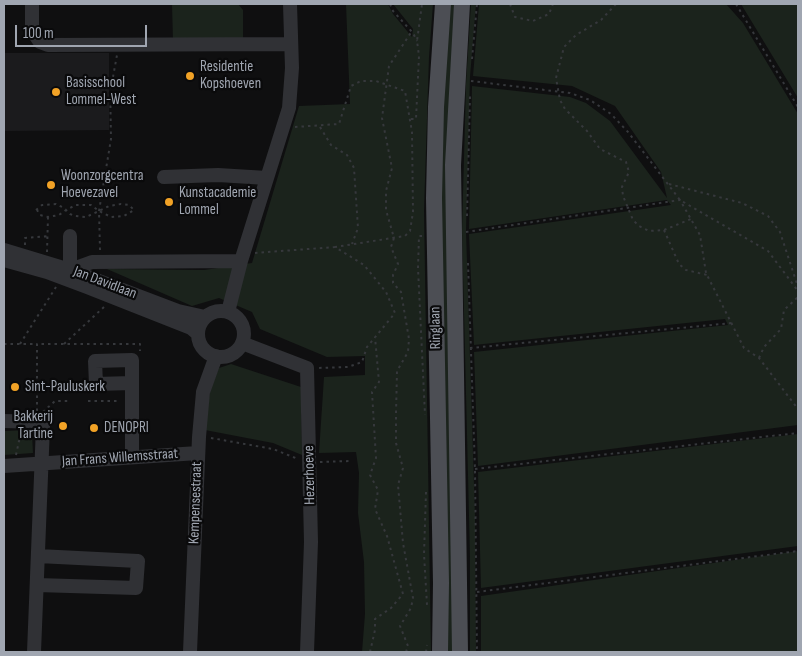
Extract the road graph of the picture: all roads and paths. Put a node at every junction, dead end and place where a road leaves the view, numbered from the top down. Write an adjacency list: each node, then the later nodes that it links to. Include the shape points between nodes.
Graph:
1 (32, 4): 15 (street, via 32,28 40,42 48,45)
2 (290, 4): 14 (street)
3 (390, 4): 12 (path)
4 (422, 4): 13 (path)
5 (443, 4): 103 (main road, Ringlaan, via 434,198)
6 (462, 4): 104 (main road, Ringlaan, via 454,166)
7 (476, 4): 16 (path)
8 (510, 4): 9 (path, via 515,17 533,21 550,14)
9 (553, 4)
10 (616, 4): 20 (path, via 601,20 564,47 556,78)
11 (736, 4): 21 (path)
12 (412, 32): 13 (path); 18 (path, via 389,66)
13 (417, 42): 22 (path, via 416,118)
14 (291, 44): 15 (street); 23 (street, via 289,108)
15 (118, 45): 31 (path, via 110,79 111,139)
16 (472, 62)
17 (471, 81): 20 (path)
18 (386, 83): 22 (path, via 405,91); 24 (path, via 361,81 351,86 339,124); 40 (path, via 382,118 392,168 386,191 386,210)
19 (470, 91): 34 (path)
20 (558, 91): 27 (path, via 590,100 611,114); 29 (path, via 565,109 600,149 626,162 629,172 622,187)
21 (798, 107)
22 (411, 119): 40 (path, via 413,212 410,231 406,236)
23 (283, 127): 24 (path); 26 (street)
24 (320, 127): 41 (path, via 331,144 347,155 354,168 358,228)
25 (164, 177): 26 (street, via 218,175)
26 (268, 178): 45 (street)
27 (669, 184): 28 (path); 53 (path, via 742,203 768,216 780,232)
28 (680, 200): 29 (path); 33 (path); 54 (path, via 768,251)
29 (628, 208): 35 (path, via 639,226 649,231); 36 (path)
30 (66, 210): 31 (path, via 76,205 90,205); 31 (path, via 75,216 86,217); 32 (path, via 59,216); 32 (path, via 56,204 42,205 36,210)
31 (99, 211): 31 (path, via 121,204 136,210 124,216 111,217); 49 (path)
32 (48, 217): 39 (path)
33 (691, 218): 35 (path); 51 (path, via 700,235)
34 (467, 223)
35 (664, 230): 51 (path, via 679,264 686,270)
36 (461, 233)
37 (427, 235): 78 (path, via 419,236 418,268)
38 (70, 236): 50 (street)
39 (49, 237): 44 (path, via 26,238); 48 (path)
40 (394, 238): 41 (path); 101 (path, via 392,247 398,264 393,275 394,283 400,292 409,339 408,352 397,372 396,413 396,443 403,468 398,485 403,543 413,598 400,626 408,646)
41 (352, 244): 42 (path)
42 (335, 247): 45 (path); 62 (path, via 364,265 386,292 394,314)
43 (4, 250): 44 (street, Jan Davidlaan)
44 (25, 255): 48 (street, Jan Davidlaan)
45 (242, 258): 49 (street); 58 (street)
46 (4, 260): 50 (street, Jan Davidlaan)
47 (468, 261): 69 (path)
48 (46, 262): 50 (street, Jan Davidlaan)
49 (100, 262): 50 (street, via 92,262)
50 (66, 274): 52 (street, Jan Davidlaan); 65 (path)
51 (707, 275): 60 (path)
52 (89, 283): 55 (street, Jan Davidlaan); 57 (street, Jan Davidlaan)
53 (798, 287)
54 (798, 291)
55 (111, 297): 57 (street, Jan Davidlaan); 67 (path)
56 (798, 297): 71 (path, via 784,310 781,328)
57 (158, 309): 59 (street, Jan Davidlaan); 61 (street, Jan Davidlaan)
58 (228, 312): 59 (street, via 216,311); 63 (street, via 242,324)
59 (205, 317): 61 (street)
60 (732, 323): 69 (path); 71 (path, via 744,348)
61 (198, 334): 70 (street, via 203,348)
62 (375, 336): 72 (path, via 362,362 348,367); 100 (path, via 379,382 372,392 376,458 370,476 378,490 375,510 387,536 403,594 375,619)
63 (242, 343): 70 (street, via 228,356); 72 (street)
64 (4, 344): 65 (path)
65 (20, 344): 66 (path)
66 (37, 344)
67 (64, 344)
68 (463, 348): 69 (path)
69 (471, 348): 89 (path)
70 (216, 356): 82 (street, Kempensestraat, via 203,392)
71 (759, 358): 77 (path)
72 (307, 368): 86 (street, Hezerhoeve)
73 (132, 383): 76 (street)
74 (69, 401): 79 (path, via 55,401)
75 (88, 401): 76 (path)
76 (132, 401): 84 (street)
77 (798, 409)
78 (425, 417)
79 (37, 420): 80 (street); 87 (street, via 43,426); 88 (path, via 16,447)
80 (4, 421)
81 (798, 433): 89 (path)
82 (199, 437): 83 (street, Kempensestraat); 86 (path, via 274,450)
83 (198, 453): 84 (street, Jan Frans Willemsstraat); 98 (street, Kempensestraat)
84 (132, 457): 87 (street, Jan Frans Willemsstraat)
85 (350, 461): 86 (path)
86 (310, 462): 99 (street, Hezerhoeve)
87 (42, 463): 88 (street, Jan Frans Willemsstraat); 92 (street, Jan Frans Willemsstraat)
88 (10, 465)
89 (475, 469): 94 (path)
90 (426, 487): 95 (path, via 424,554)
91 (798, 551): 94 (path)
92 (38, 556): 93 (street, Jan Frans Willemsstraat); 93 (street, via 138,561 136,588)
93 (37, 585): 97 (street, Jan Frans Willemsstraat)
94 (477, 592): 105 (path)
95 (428, 606)
96 (427, 639): 102 (path)
97 (34, 652)
98 (190, 652)
99 (307, 652)
100 (370, 652)
101 (406, 652)
102 (426, 652)
103 (440, 652)
104 (460, 652)
105 (477, 652)

